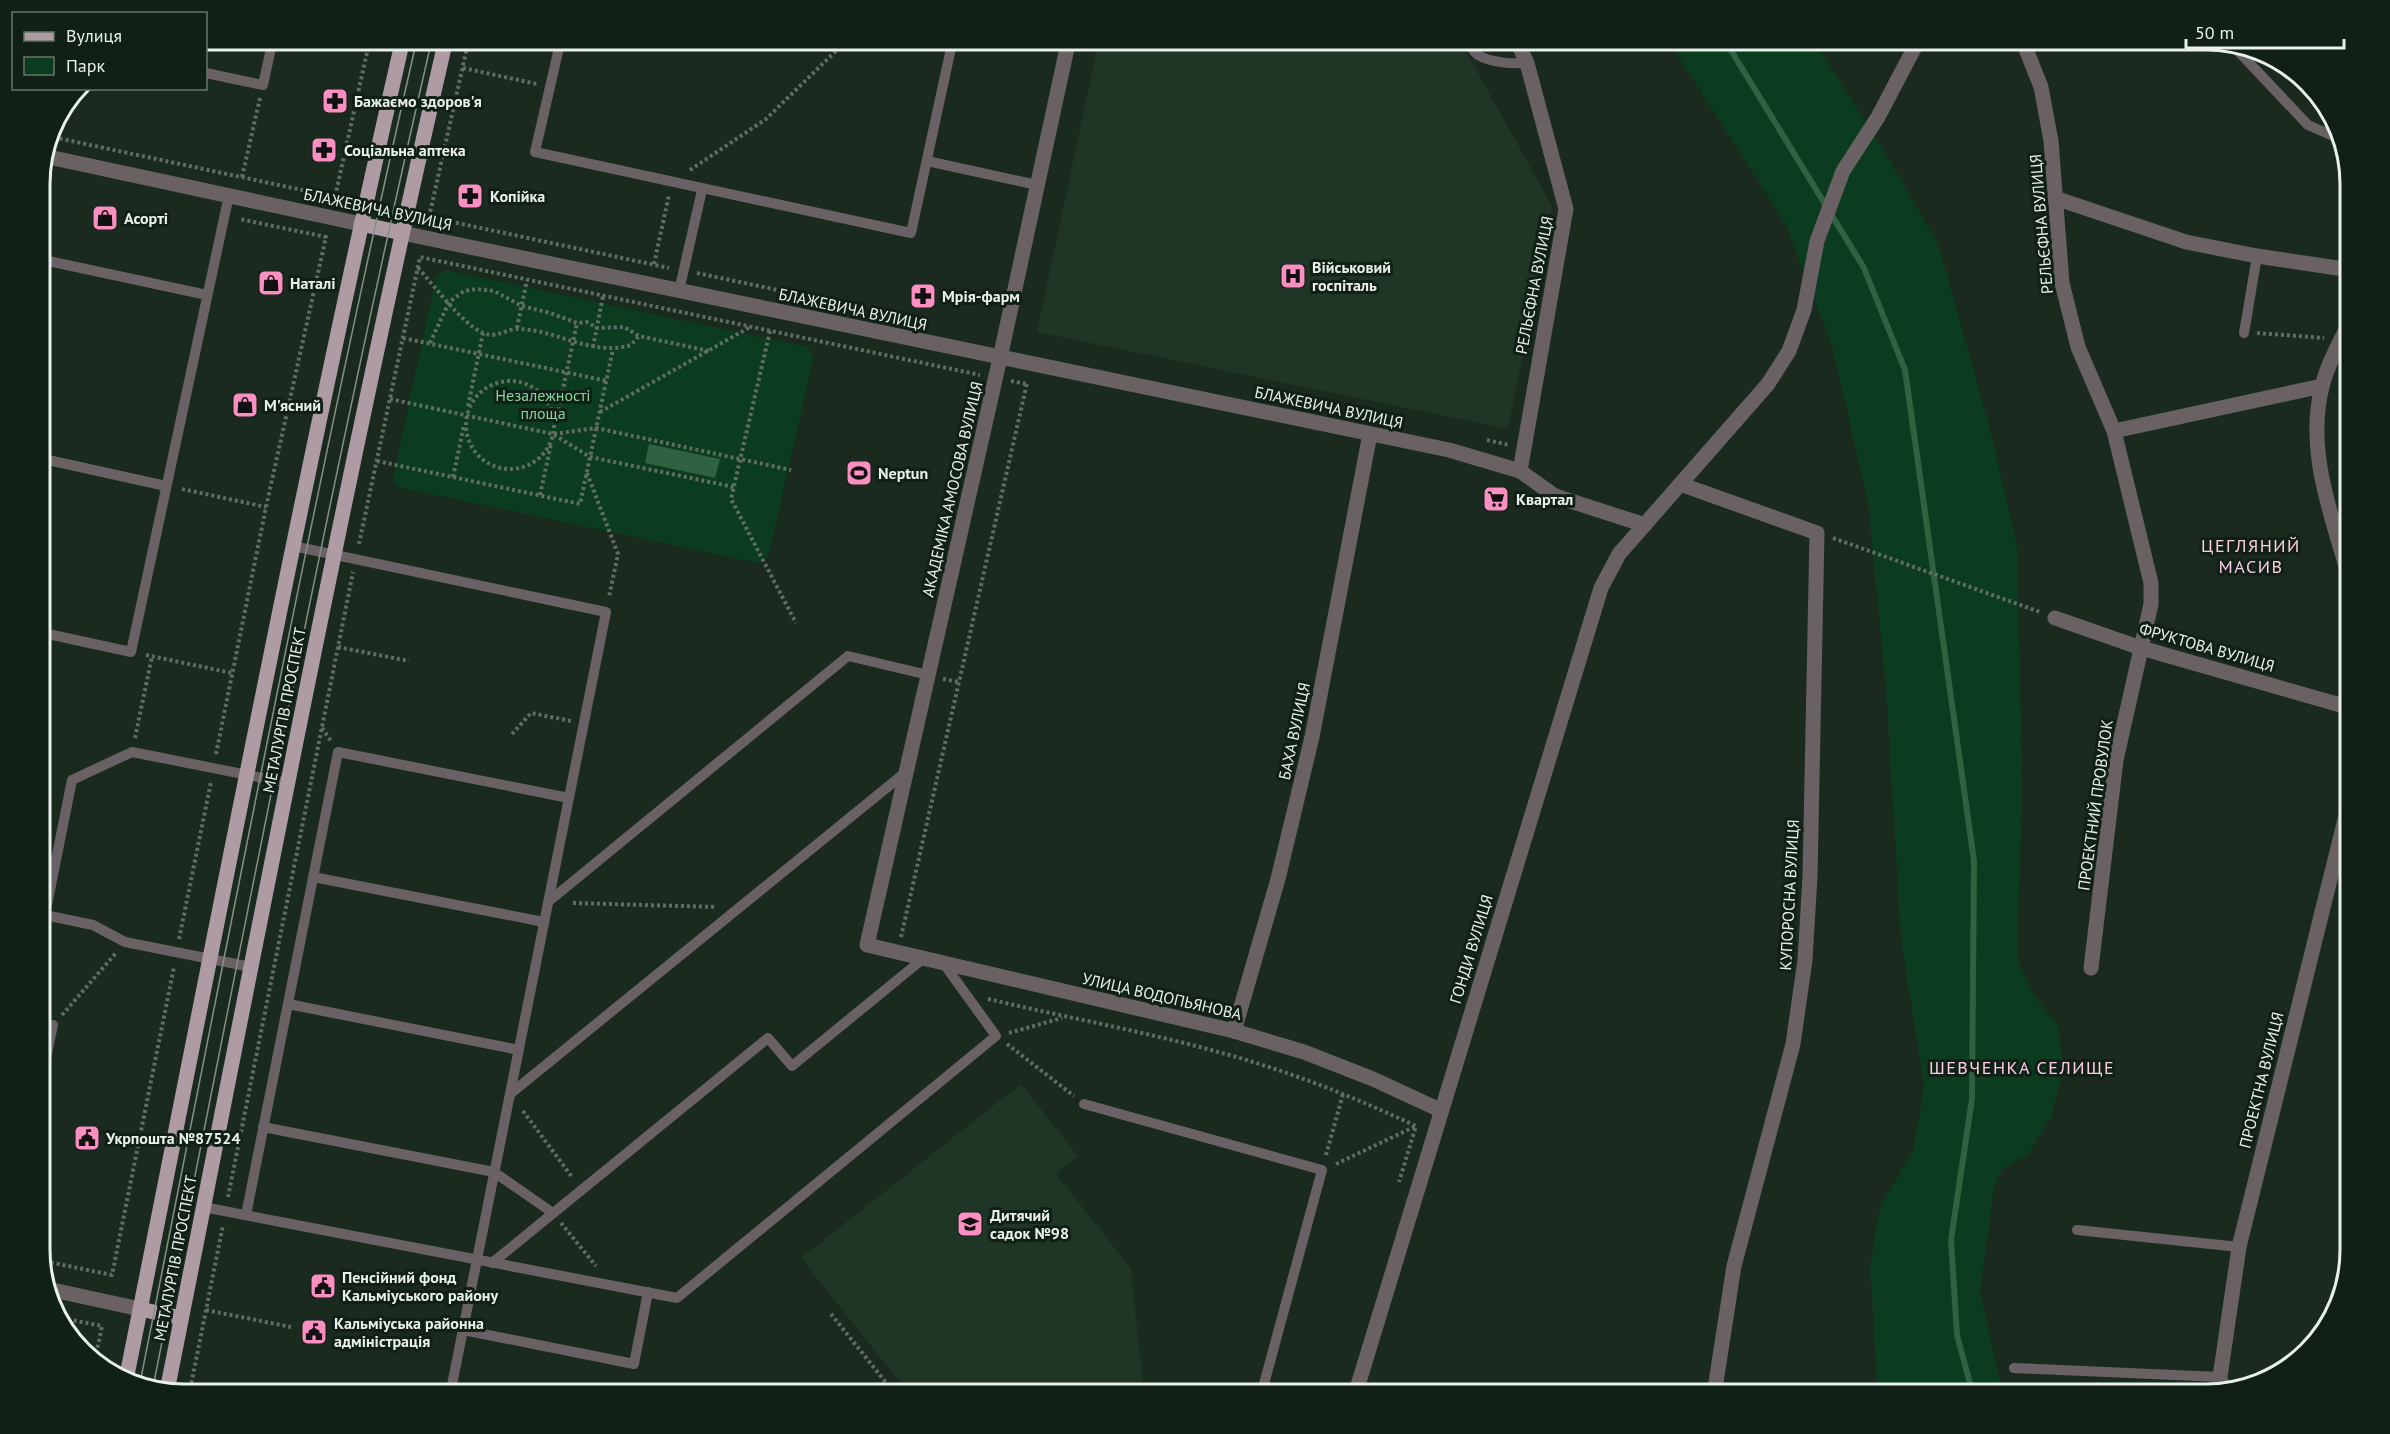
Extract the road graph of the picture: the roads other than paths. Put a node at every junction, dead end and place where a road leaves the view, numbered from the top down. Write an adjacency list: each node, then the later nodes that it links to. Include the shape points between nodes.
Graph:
1 (271, 50): 13 (lane, via 263,86)
2 (401, 50): 21 (main road, МЕТАЛУРГІВ ПРОСПЕКТ)
3 (443, 50): 22 (main road, МЕТАЛУРГІВ ПРОСПЕКТ)
4 (558, 50): 18 (lane, via 535,152)
5 (951, 50): 16 (lane)
6 (1067, 50): 17 (street, АКАДЕМІКА АМОСОВА ВУЛИЦЯ)
7 (1473, 50): 12 (lane, via 1481,57)
8 (1521, 50): 12 (street, РЕЛЬЄФНА ВУЛИЦЯ)
9 (1913, 50): 36 (street, via 1878,117 1843,171 1817,241 1804,310 1788,351 1768,384)
10 (2026, 50): 20 (street, РЕЛЬЄФНА ВУЛИЦЯ, via 2041,87 2052,141)
11 (2241, 54): 14 (lane, via 2307,125)
12 (1527, 63): 35 (street, РЕЛЬЄФНА ВУЛИЦЯ, via 1566,209)
13 (207, 73)
14 (2331, 135)
15 (52, 158): 19 (street, БЛАЖЕВИЧА ВУЛИЦЯ)
16 (927, 160): 17 (lane); 18 (lane, via 911,233)
17 (1037, 186): 30 (street, АКАДЕМІКА АМОСОВА ВУЛИЦЯ)
18 (702, 190): 26 (lane)
19 (229, 195): 21 (street, БЛАЖЕВИЧА ВУЛИЦЯ); 27 (lane)
20 (2055, 198): 23 (street, via 2186,242); 32 (street, РЕЛЬЄФНА ВУЛИЦЯ, via 2064,294 2078,346)
21 (361, 224): 22 (main road, БЛАЖЕВИЧА ВУЛИЦЯ); 40 (main road, МЕТАЛУРГІВ ПРОСПЕКТ)
22 (402, 232): 26 (street, БЛАЖЕВИЧА ВУЛИЦЯ); 41 (main road, МЕТАЛУРГІВ ПРОСПЕКТ)
23 (2257, 256): 25 (street); 28 (lane)
24 (50, 261): 27 (lane)
25 (2340, 268)
26 (679, 291): 30 (street, БЛАЖЕВИЧА ВУЛИЦЯ)
27 (207, 295): 37 (lane)
28 (2244, 333)
29 (2340, 345): 31 (street)
30 (1000, 358): 33 (street, БЛАЖЕВИЧА ВУЛИЦЯ); 45 (street, АКАДЕМІКА АМОСОВА ВУЛИЦЯ)
31 (2322, 386): 32 (street); 39 (street, via 2316,424 2319,469)
32 (2114, 431): 44 (street, РЕЛЬЄФНА ВУЛИЦЯ, via 2151,584 2151,604)
33 (1370, 434): 35 (street, БЛАЖЕВИЧА ВУЛИЦЯ, via 1449,450); 65 (street, БАХА ВУЛИЦЯ, via 1312,737 1278,879)
34 (50, 461): 37 (lane)
35 (1520, 471): 38 (street, БЛАЖЕВИЧА ВУЛИЦЯ, via 1554,496)
36 (1680, 484): 38 (street); 93 (street, КУПОРОСНА ВУЛИЦЯ, via 1816,533 1810,877 1804,960 1792,1044 1734,1266)
37 (166, 486): 43 (lane, via 131,652)
38 (1645, 525): 70 (street, ГОНДИ ВУЛИЦЯ, via 1619,554 1601,588)
39 (2340, 544)
40 (293, 546): 41 (lane); 48 (main road, МЕТАЛУРГІВ ПРОСПЕКТ)
41 (334, 555): 49 (main road, МЕТАЛУРГІВ ПРОСПЕКТ); 50 (lane, via 606,612)
42 (2055, 618): 44 (street, ФРУКТОВА ВУЛИЦЯ)
43 (50, 634)
44 (2141, 648): 46 (street, ФРУКТОВА ВУЛИЦЯ); 62 (street, ПРОЕКТНИЙ ПРОВУЛОК, via 2116,760)
45 (928, 675): 47 (street, АКАДЕМІКА АМОСОВА ВУЛИЦЯ); 54 (lane, via 848,656)
46 (2340, 705)
47 (906, 772): 57 (street, АКАДЕМІКА АМОСОВА ВУЛИЦЯ); 68 (lane)
48 (247, 775): 49 (lane); 53 (lane, via 132,752 72,780); 59 (main road, МЕТАЛУРГІВ ПРОСПЕКТ)
49 (288, 783): 61 (main road, МЕТАЛУРГІВ ПРОСПЕКТ)
50 (569, 798): 52 (lane, via 338,752); 54 (lane)
51 (2340, 839): 77 (street, ПРОЕКТНА ВУЛИЦЯ)
52 (313, 876): 56 (lane); 63 (lane)
53 (50, 878)
54 (548, 902): 56 (lane)
55 (50, 916): 59 (lane, via 93,925 125,942)
56 (544, 922): 67 (lane)
57 (867, 945): 58 (street, УЛИЦА ВОДОПЬЯНОВА)
58 (924, 958): 60 (street, УЛИЦА ВОДОПЬЯНОВА); 74 (lane, via 792,1066 768,1038)
59 (210, 959): 61 (lane); 82 (main road, МЕТАЛУРГІВ ПРОСПЕКТ)
60 (944, 964): 65 (street, УЛИЦА ВОДОПЬЯНОВА); 81 (lane, via 996,1036 677,1298)
61 (251, 967): 73 (main road, МЕТАЛУРГІВ ПРОСПЕКТ)
62 (2091, 968)
63 (288, 1004): 67 (lane); 71 (lane)
64 (53, 1025): 66 (lane)
65 (1234, 1030): 70 (street, УЛИЦА ВОДОПЬЯНОВА, via 1304,1052)
66 (50, 1039)
67 (519, 1050): 68 (lane)
68 (510, 1094): 72 (lane)
69 (1084, 1104): 91 (lane, via 1322,1170)
70 (1440, 1110): 92 (street, ГОНДИ ВУЛИЦЯ)
71 (263, 1127): 72 (lane); 75 (lane)
72 (494, 1172): 74 (lane); 78 (lane)
73 (203, 1207): 75 (lane); 83 (main road, МЕТАЛУРГІВ ПРОСПЕКТ)
74 (553, 1213): 79 (lane)
75 (246, 1215): 78 (lane)
76 (2077, 1230): 77 (lane)
77 (2239, 1247): 87 (street, ПРОЕКТНА ВУЛИЦЯ)
78 (477, 1259): 79 (lane); 84 (lane)
79 (492, 1263): 81 (lane)
80 (56, 1291): 82 (street)
81 (648, 1292): 84 (lane, via 634,1364)
82 (140, 1309): 83 (main road); 86 (main road, МЕТАЛУРГІВ ПРОСПЕКТ)
83 (181, 1318): 88 (main road, МЕТАЛУРГІВ ПРОСПЕКТ)
84 (463, 1330): 90 (lane)
85 (2014, 1368): 87 (lane)
86 (128, 1372)
87 (2220, 1377): 89 (lane)
88 (169, 1383)
89 (2225, 1383)
90 (452, 1384)
91 (1264, 1384)
92 (1358, 1384)
93 (1716, 1384)

